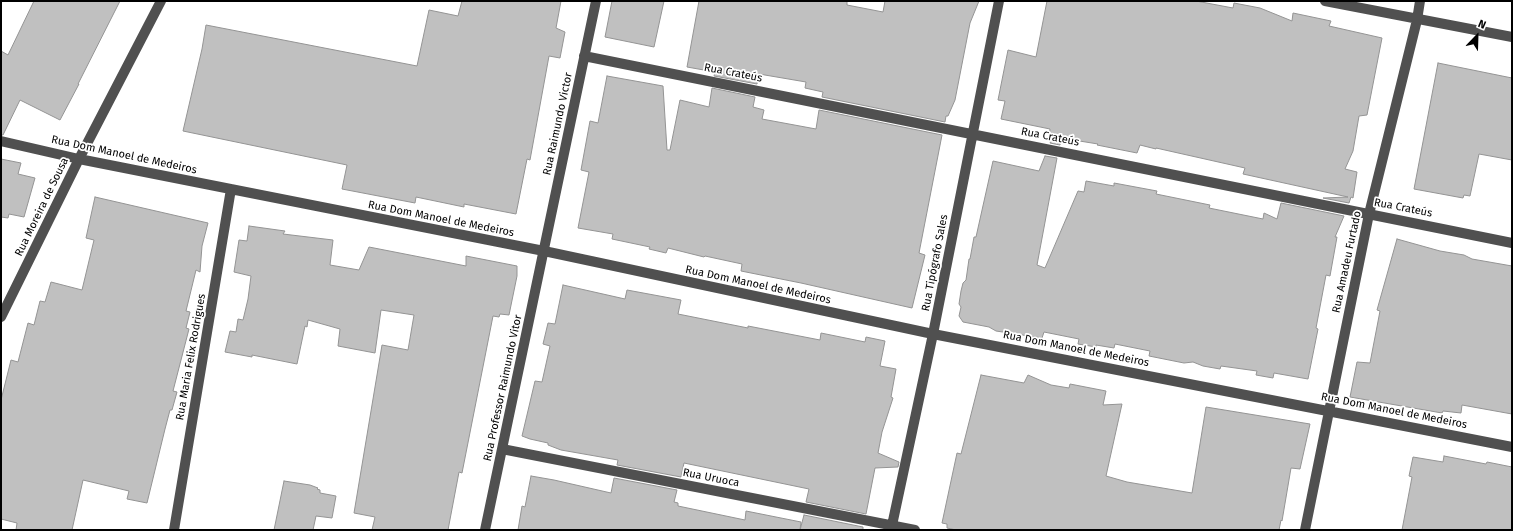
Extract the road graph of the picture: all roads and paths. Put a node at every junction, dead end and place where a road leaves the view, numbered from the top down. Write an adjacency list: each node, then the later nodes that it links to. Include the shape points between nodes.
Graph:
1 (161, 1): 11 (street, Rua Moreira de Sousa)
2 (596, 1): 8 (street, Rua Raimundo Victor)
3 (999, 1): 9 (street, Rua Tipógrafo Sales)
4 (1326, 1): 6 (street)
5 (1420, 1): 6 (street, Rua Amadeu Furtado)
6 (1416, 20): 7 (street); 13 (street, Rua Amadeu Furtado)
7 (1512, 37)
8 (584, 56): 9 (street, Rua Crateús); 15 (street, Rua Raimundo Victor)
9 (973, 134): 13 (street, Rua Crateús); 17 (street, Rua Tipógrafo Sales)
10 (1, 141): 11 (street, Rua Dom Manoel de Medeiros)
11 (79, 159): 12 (street, Rua Dom Manoel de Medeiros); 16 (street, Rua Moreira de Sousa)
12 (231, 189): 15 (street, Rua Dom Manoel de Medeiros); 22 (street, Rua Maria Felix Rodrigues)
13 (1369, 214): 14 (street, Rua Crateús); 18 (street, Rua Amadeu Furtado)
14 (1512, 242)
15 (544, 251): 17 (street, Rua Dom Manoel de Medeiros); 20 (street, Rua Professor Raimundo Vitor)
16 (1, 317)
17 (933, 334): 18 (street, Rua Dom Manoel de Medeiros); 21 (street, Rua Tipógrafo Sales)
18 (1328, 410): 19 (street, Rua Dom Manoel de Medeiros); 25 (street, Rua Amadeu Furtado)
19 (1512, 446)
20 (502, 449): 21 (street, Rua Uruoca); 23 (street, Rua Professor Raimundo Vitor)
21 (892, 528): 24 (street, Rua Uruoca)
22 (174, 530)
23 (485, 530)
24 (915, 530)
25 (1305, 530)

